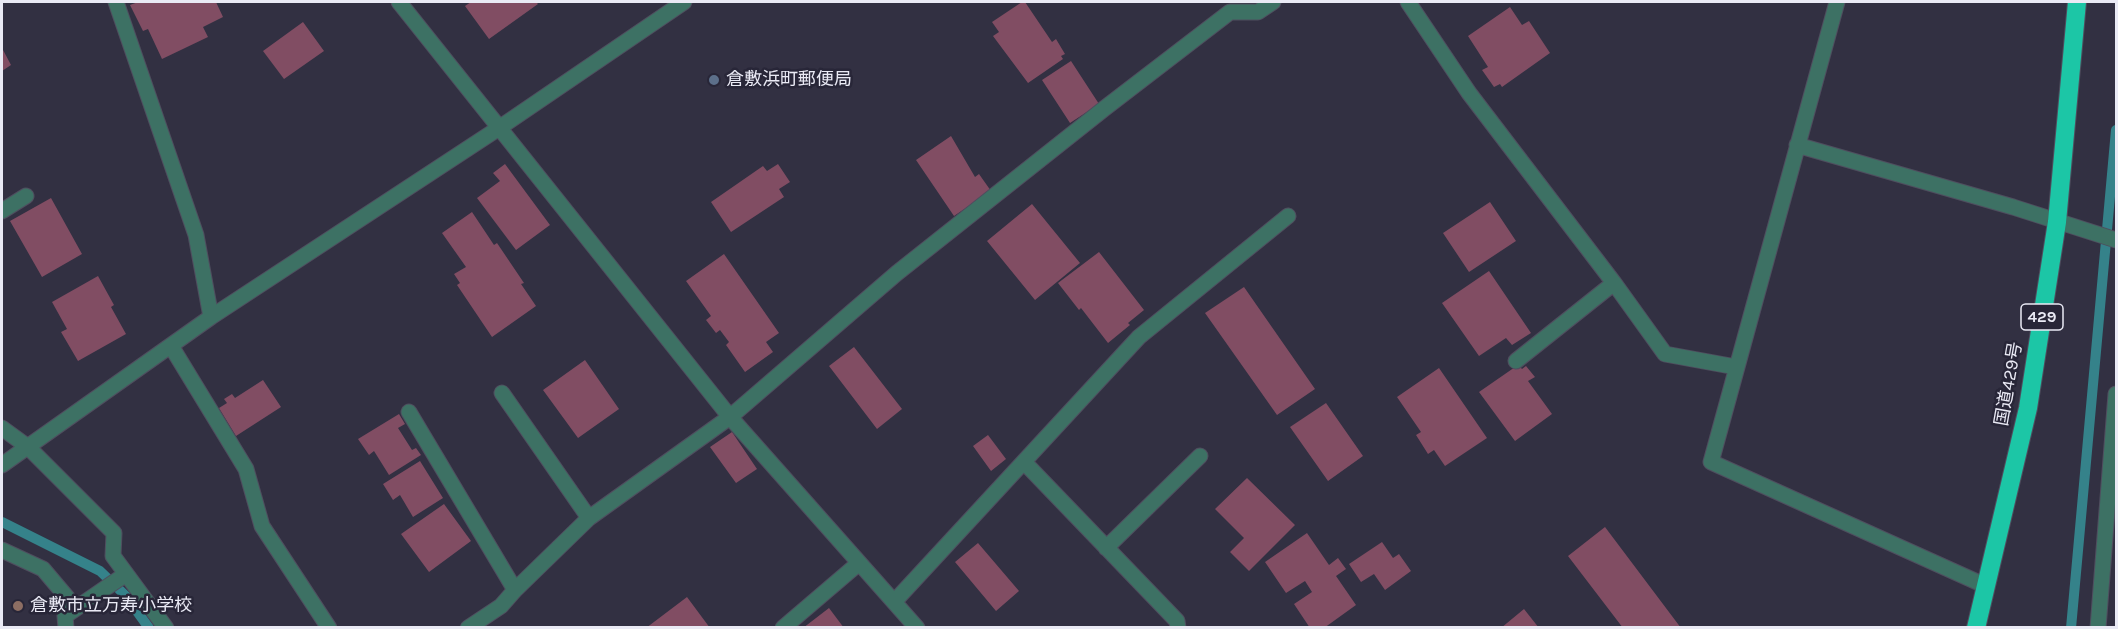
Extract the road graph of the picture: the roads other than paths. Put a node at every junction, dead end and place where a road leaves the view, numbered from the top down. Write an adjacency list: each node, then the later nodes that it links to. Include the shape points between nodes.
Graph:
1 (116, 2): 17 (street, via 196,235)
2 (399, 2): 9 (street)
3 (684, 2): 9 (street)
4 (1273, 2): 8 (street, via 1258,12)
5 (1408, 2): 16 (street, via 1469,93)
6 (1837, 2): 10 (street)
7 (2077, 2): 14 (highway, 国道429号 / 429)
8 (1226, 7): 24 (street, via 897,273)
9 (500, 128): 17 (street); 24 (street)
10 (1797, 145): 14 (street); 20 (street)
11 (26, 196): 12 (street)
12 (2, 211)
13 (1288, 216): 28 (street, via 1139,337)
14 (2057, 222): 15 (street); 35 (highway, 国道429号 / 429, via 2028,408)
15 (2116, 240)
16 (1614, 283): 19 (street); 20 (street, via 1665,354)
17 (211, 316): 18 (street)
18 (171, 346): 26 (street); 41 (street, via 246,469 262,526)
19 (1516, 361)
20 (1736, 367): 35 (street, via 1711,462)
21 (502, 393): 30 (street)
22 (2116, 394): 47 (street)
23 (409, 412): 36 (street)
24 (730, 417): 30 (street); 33 (street)
25 (2, 428): 26 (street)
26 (28, 447): 29 (street); 34 (street, via 114,533)
27 (1200, 456): 31 (street)
28 (1024, 462): 31 (street); 37 (street)
29 (2, 465)
30 (589, 518): 36 (street)
31 (1106, 548): 45 (street, via 1177,621)
32 (2, 550): 38 (street, via 43,569)
33 (859, 563): 37 (street); 43 (street)
34 (117, 580): 38 (street); 40 (street)
35 (1986, 586): 46 (highway, 国道429号 / 429)
36 (514, 590): 42 (street, via 501,606)
37 (894, 602): 44 (street)
38 (76, 608): 39 (street, via 65,616)
39 (66, 627)
40 (166, 627)
41 (329, 627)
42 (468, 627)
43 (783, 627)
44 (917, 627)
45 (1178, 627)
46 (1976, 627)
47 (2098, 627)

